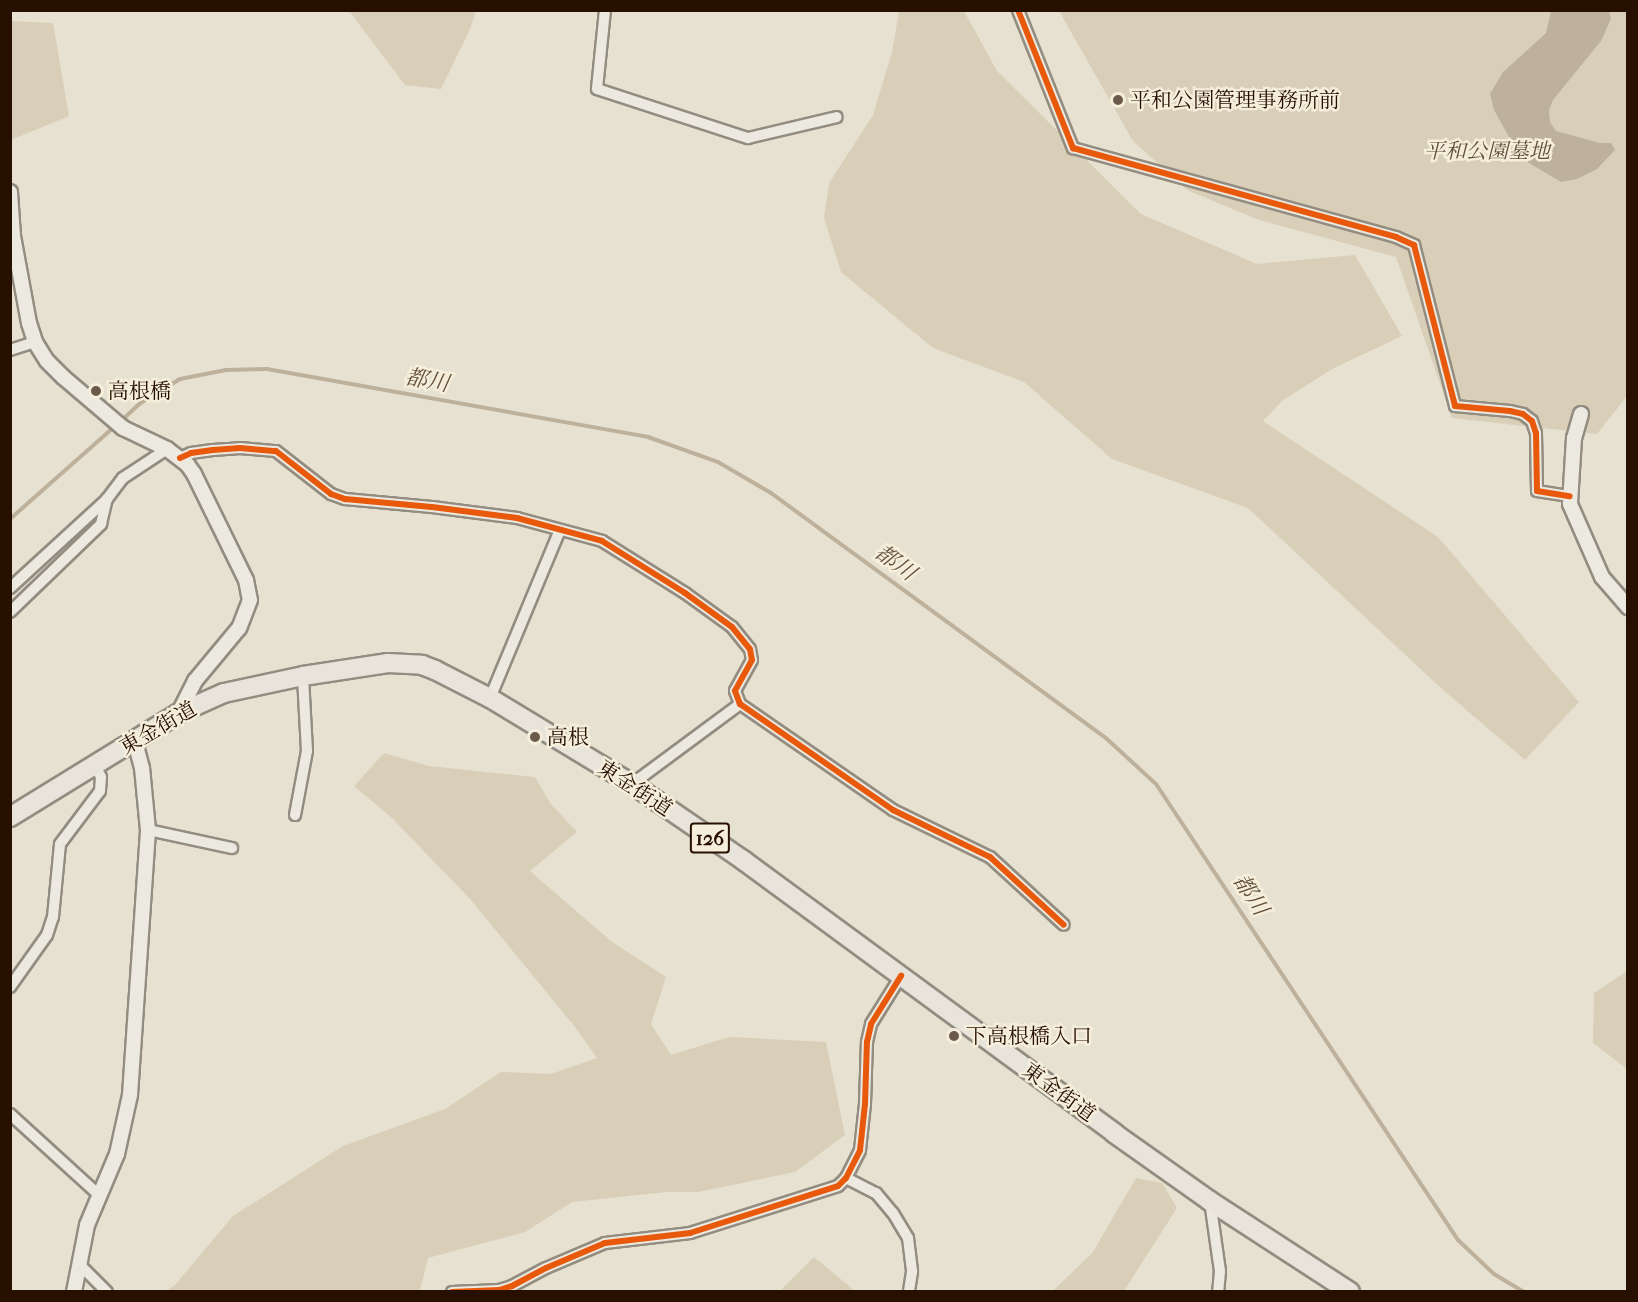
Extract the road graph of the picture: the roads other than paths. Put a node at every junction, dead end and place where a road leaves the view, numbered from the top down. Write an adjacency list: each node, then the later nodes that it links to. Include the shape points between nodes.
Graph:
1 (605, 10): 3 (street, via 597,89 748,138)
2 (1017, 10): 10 (street, via 1073,148 1414,245 1455,406 1510,411 1532,421 1536,433 1537,491)
3 (837, 117)
4 (10, 192): 5 (street, via 13,236)
5 (35, 342): 6 (street); 8 (street, via 63,377 123,428)
6 (10, 350)
7 (1581, 414): 10 (street, via 1574,438)
8 (166, 449): 9 (street); 11 (street, via 123,478)
9 (180, 458): 12 (street, via 191,453 240,448 276,451 331,494 345,499 517,518); 19 (street, via 194,474 234,553 250,600 239,628 195,681)
10 (1570, 496): 14 (street, via 1578,528 1602,577)
11 (107, 499): 13 (street); 15 (street, via 101,524)
12 (560, 530): 17 (street); 18 (street, via 602,541 732,627 750,649 752,660 735,691)
13 (10, 588)
14 (1628, 607)
15 (10, 612)
16 (303, 676): 17 (highway, 東金街道 / 126, via 388,663 422,666); 19 (highway, 東金街道 / 126, via 232,691); 23 (street, via 307,751)
17 (490, 699): 22 (highway, 東金街道 / 126)
18 (740, 704): 22 (street); 27 (street, via 893,810 990,857)
19 (179, 713): 20 (highway, 東金街道 / 126)
20 (135, 741): 21 (highway, 東金街道 / 126); 25 (street, via 142,768)
21 (95, 765): 24 (highway, 東金街道 / 126); 29 (street, via 101,777 100,791 60,844 53,917 47,935)
22 (632, 784): 28 (highway, 東金街道 / 126)
23 (295, 815)
24 (10, 817)
25 (148, 830): 26 (street); 32 (street, via 130,1095 117,1154)
26 (231, 848)
27 (1064, 925)
28 (901, 976): 31 (street, via 870,1024 860,1150); 33 (highway, 東金街道 / 126)
29 (10, 987)
30 (10, 1114): 32 (street)
31 (846, 1178): 37 (street, via 831,1190 775,1204 720,1226 595,1246 499,1290); 38 (street, via 876,1193 908,1238 912,1272)
32 (100, 1196): 34 (street, via 87,1225)
33 (1210, 1200): 39 (street, via 1220,1271); 40 (highway, 東金街道 / 126)
34 (78, 1263): 35 (street); 36 (street)
35 (74, 1292)
36 (107, 1292)
37 (452, 1292)
38 (909, 1292)
39 (1218, 1292)
40 (1350, 1292)

